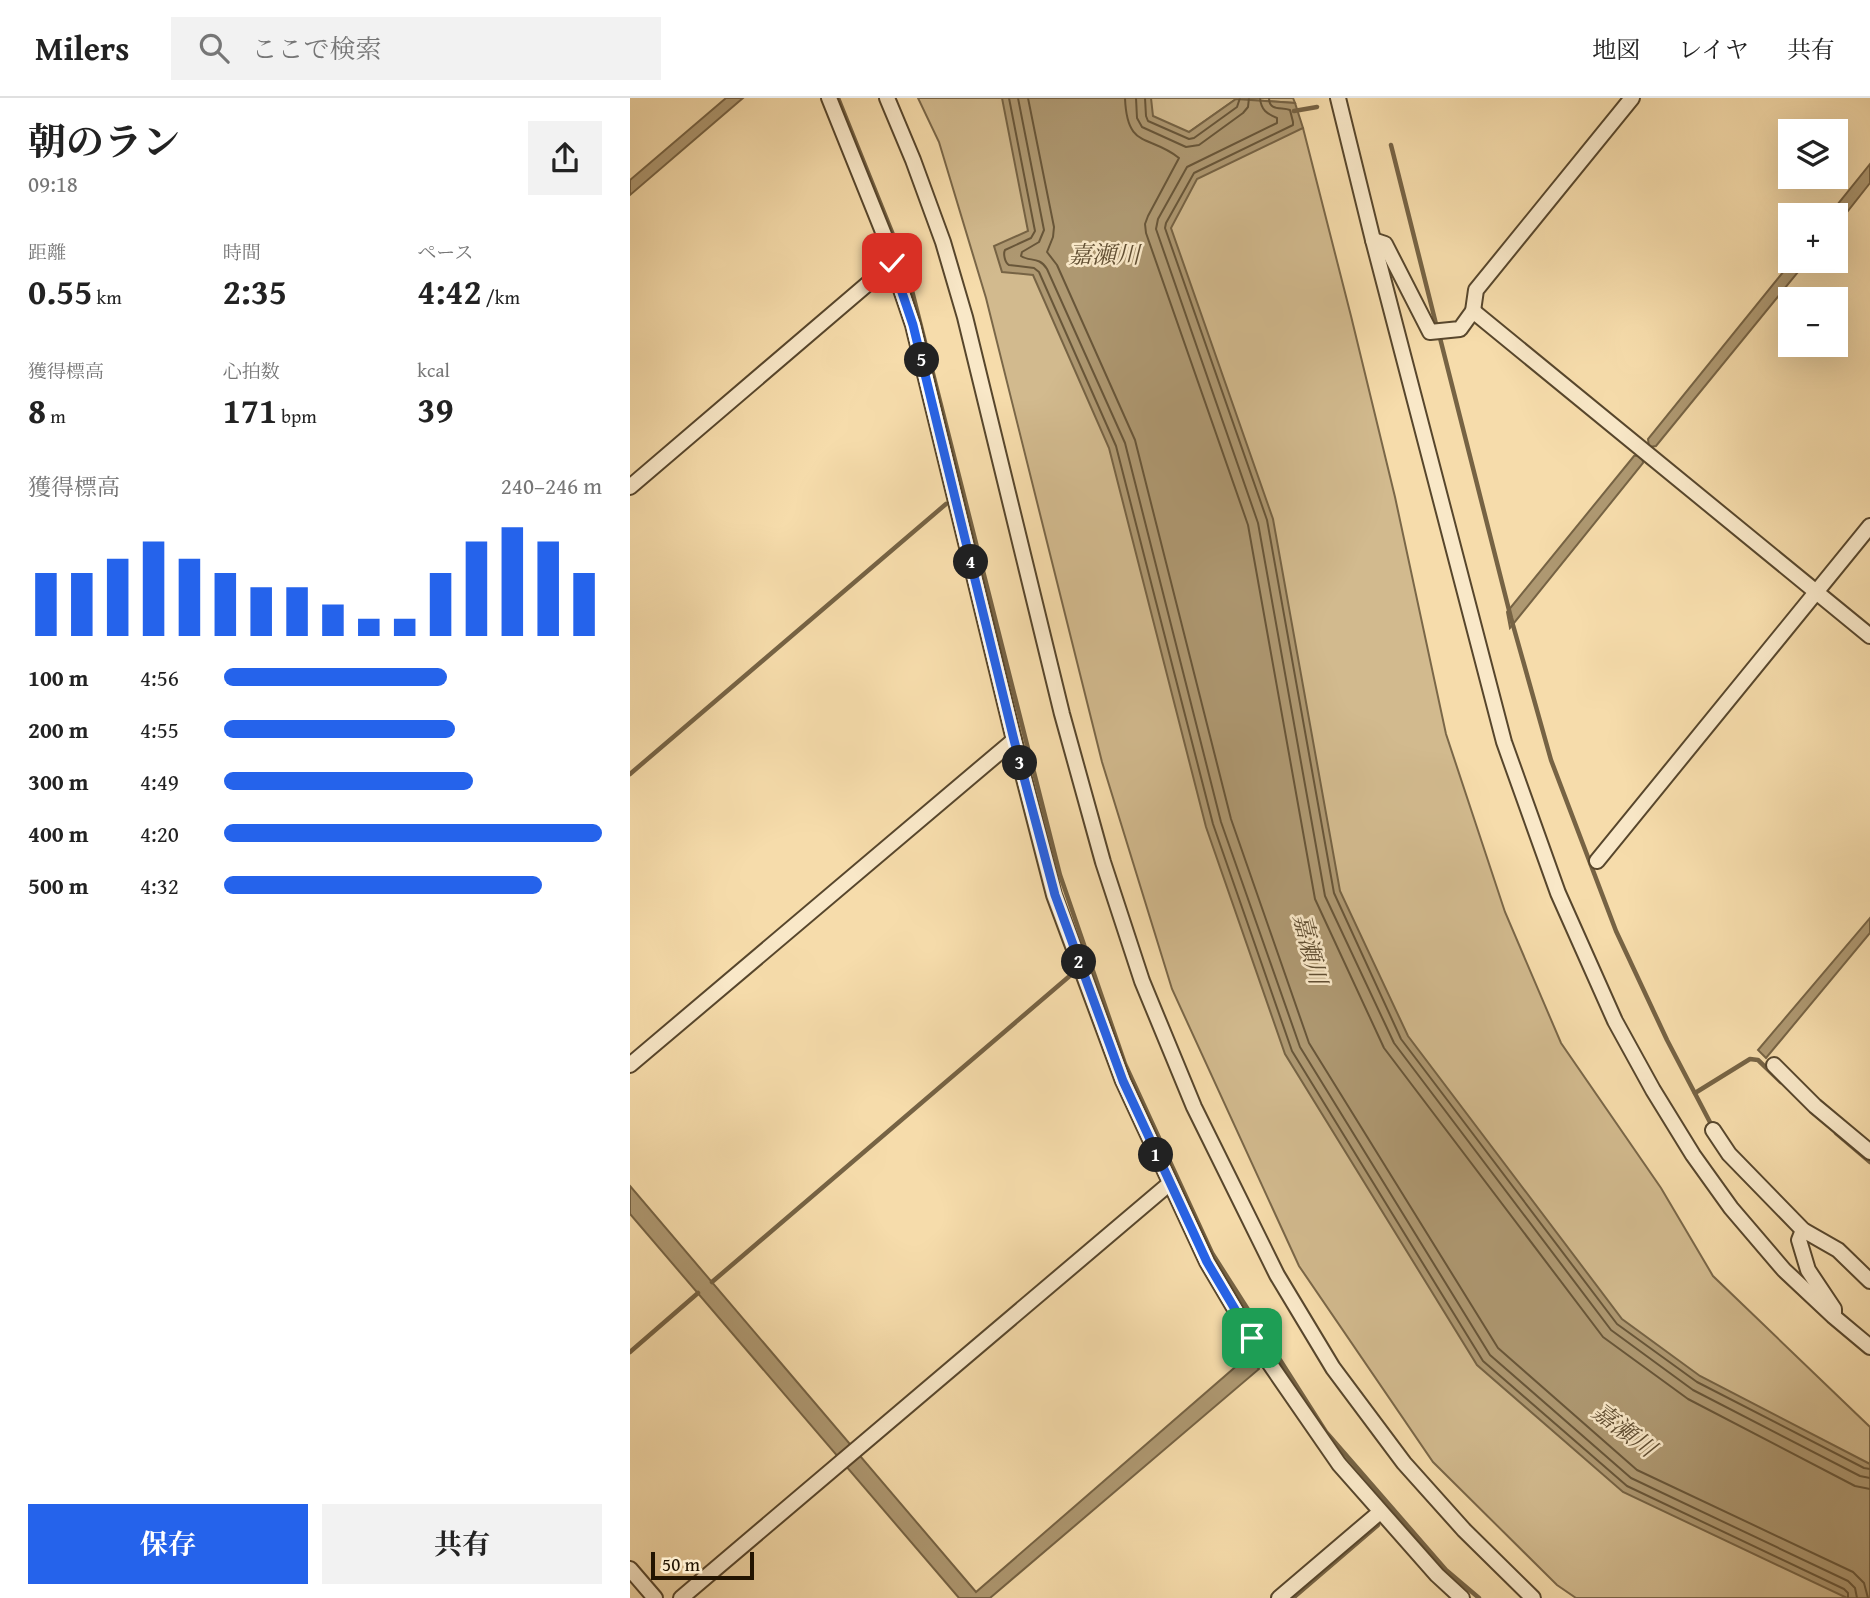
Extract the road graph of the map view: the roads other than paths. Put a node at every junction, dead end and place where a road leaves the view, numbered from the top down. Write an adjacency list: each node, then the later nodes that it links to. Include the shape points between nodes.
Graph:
1 (829, 98): 6 (street)
2 (887, 98): 29 (street, via 943,242 965,317 1103,862 1142,981 1194,1107 1277,1275 1333,1368 1404,1463 1464,1531)
3 (1338, 98): 5 (street)
4 (1632, 98): 7 (street, via 1476,290)
5 (1373, 240): 7 (street, via 1385,244 1430,332 1460,329); 21 (street, via 1504,742 1558,893 1615,1021 1693,1155 1784,1270)
6 (892, 263): 8 (street); 12 (street, via 913,325)
7 (1473, 311): 10 (street)
8 (630, 487)
9 (1870, 526): 10 (street)
10 (1816, 592): 11 (street); 13 (street)
11 (1870, 636)
12 (1014, 740): 14 (street); 18 (street, via 1055,895 1123,1081)
13 (1597, 862)
14 (630, 1065)
15 (1774, 1065): 17 (street)
16 (1713, 1130): 19 (street, via 1728,1154)
17 (1870, 1152)
18 (1169, 1184): 23 (street, via 1207,1262 1252,1338 1339,1464); 26 (street)
19 (1803, 1230): 20 (street, via 1838,1250); 21 (street, via 1799,1240 1808,1270 1834,1309)
20 (1870, 1281)
21 (1833, 1317): 22 (street)
22 (1870, 1347)
23 (1380, 1512): 27 (street); 28 (street)
24 (630, 1569): 25 (street)
25 (655, 1598)
26 (681, 1598)
27 (1279, 1598)
28 (1462, 1598)
29 (1533, 1598)

